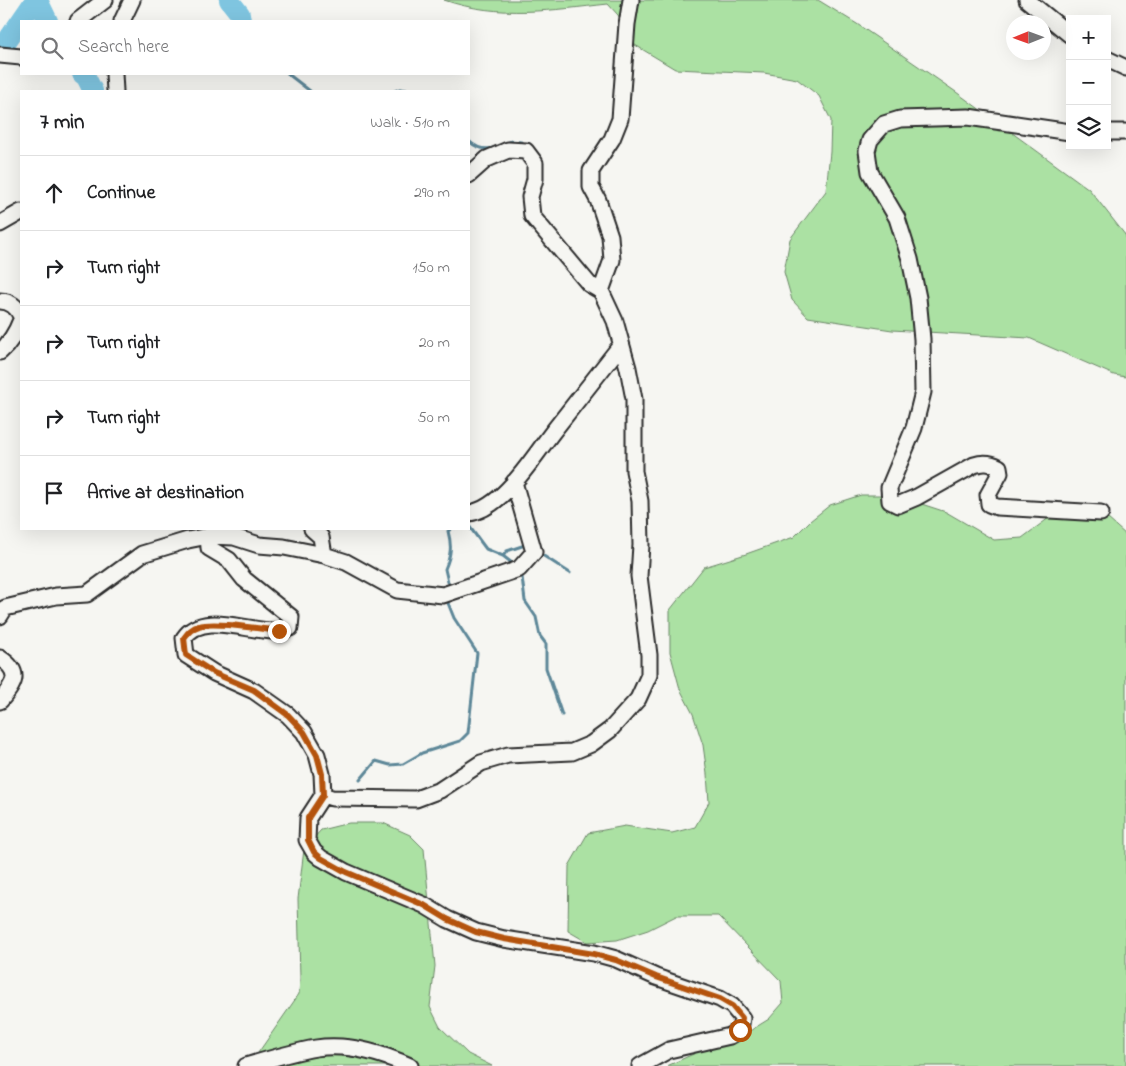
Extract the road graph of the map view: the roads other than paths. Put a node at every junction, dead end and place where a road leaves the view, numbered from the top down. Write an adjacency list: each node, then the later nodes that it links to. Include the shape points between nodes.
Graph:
1 (105, 0): 5 (street)
2 (132, 0): 6 (street)
3 (632, 0): 18 (street, via 620,119 612,139 591,171 591,187 610,236 612,260)
4 (1027, 0): 7 (street)
5 (79, 20)
6 (122, 20)
7 (1066, 32)
8 (1109, 60): 9 (street)
9 (1126, 68)
10 (114, 75): 11 (street)
11 (116, 90)
12 (1066, 131): 25 (street, via 968,118 900,119 884,124 870,140 867,151 870,172 897,218 910,258 922,340 923,392 914,428 889,488 890,501 898,505 974,465 992,463 999,467 1000,473 988,495 988,504)
13 (1111, 132): 14 (street)
14 (1126, 132)
15 (470, 174): 18 (street, via 508,150 526,151 535,163 530,197 532,216 589,284)
16 (20, 213): 17 (street)
17 (0, 224)
18 (600, 291): 21 (street, via 615,321)
19 (0, 301): 20 (street, via 17,308)
20 (20, 323): 22 (street, via 8,345)
21 (622, 345): 23 (street); 32 (street, via 634,399 634,471 640,500 639,576 649,655 649,675 638,699 610,730 591,744 572,752 508,755 481,764 440,790 416,799 332,798)
22 (0, 352)
23 (514, 482): 24 (street, via 501,496); 28 (street, via 534,552 519,569 443,595 397,590 346,562)
24 (470, 513)
25 (1101, 513)
26 (313, 530): 28 (street, via 320,537)
27 (208, 536): 28 (street, via 234,537 259,545); 29 (street, via 142,554 87,594 56,596 5,608); 32 (street, via 209,548 229,560 244,579 291,617 290,628 279,631 201,625 189,631 184,638 186,655 214,673 254,690 288,715 304,732 317,755)
28 (324, 555)
29 (0, 616)
30 (0, 658): 31 (street, via 9,664 14,675 13,685)
31 (0, 701)
32 (323, 795): 35 (street, via 308,818 308,840 321,858 346,872 424,905 476,932 616,960 720,999 732,1006 742,1018 740,1030 730,1036 669,1050)
33 (246, 1066): 34 (street, via 318,1048 354,1048)
34 (410, 1066)
35 (640, 1066)

